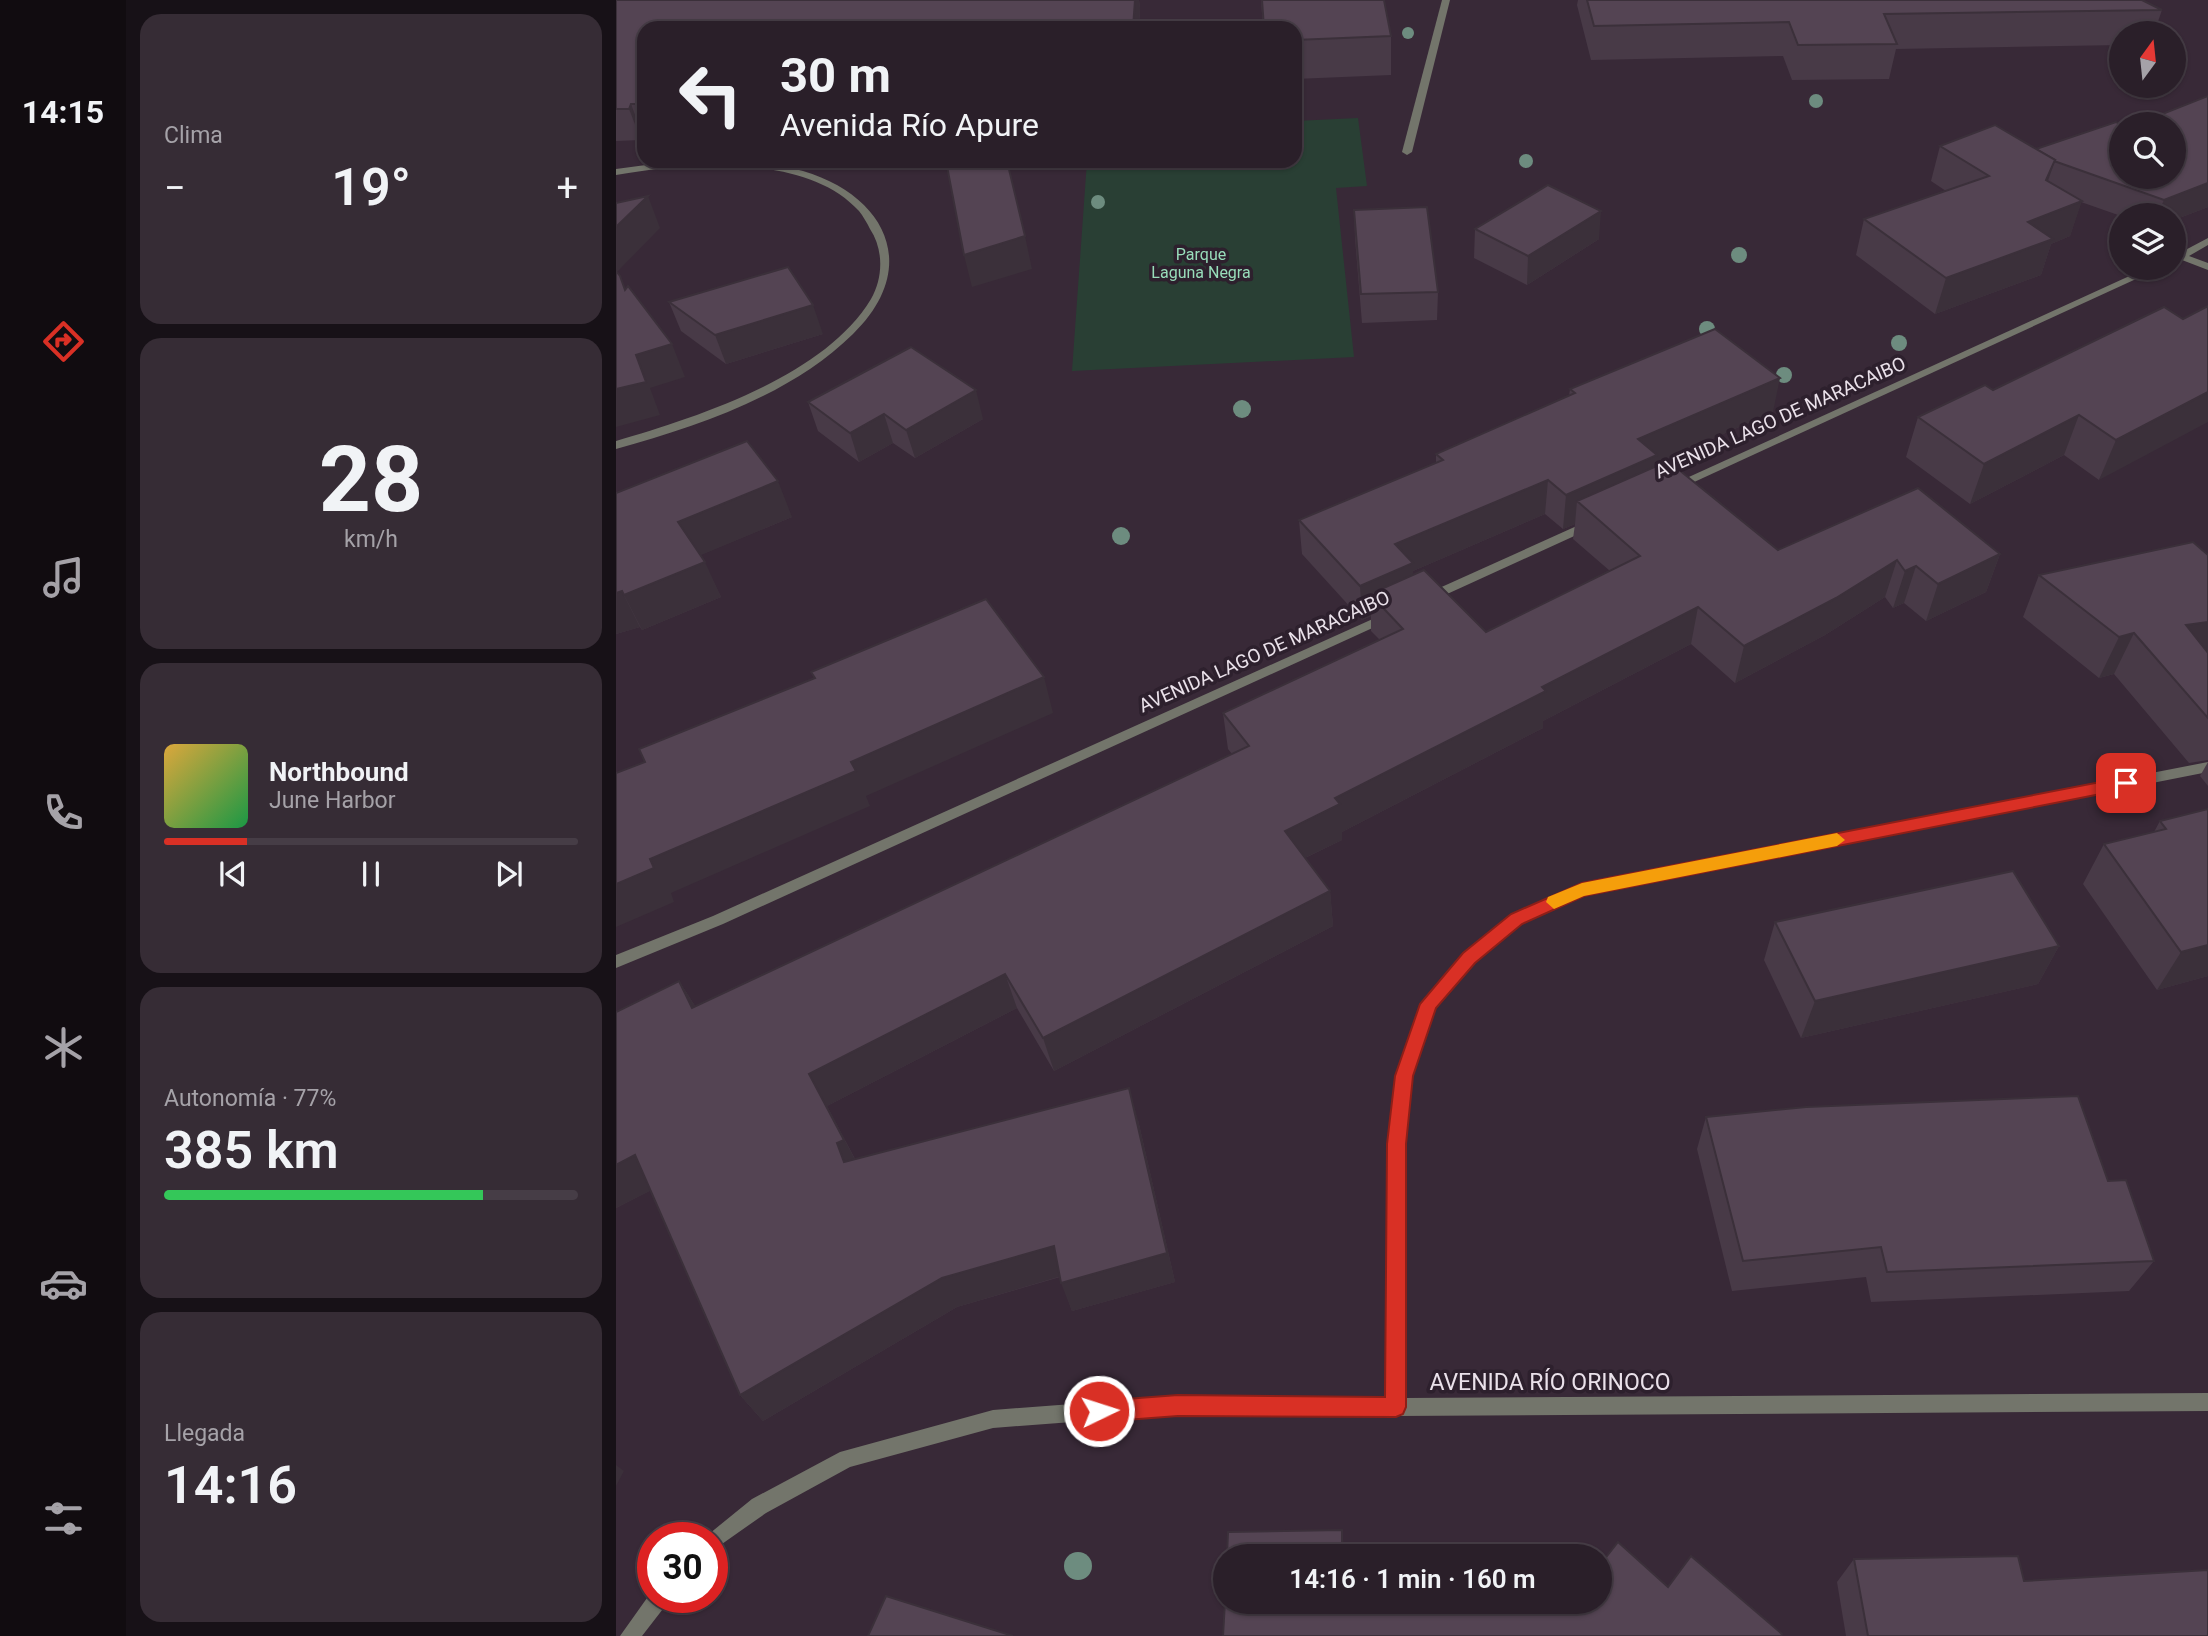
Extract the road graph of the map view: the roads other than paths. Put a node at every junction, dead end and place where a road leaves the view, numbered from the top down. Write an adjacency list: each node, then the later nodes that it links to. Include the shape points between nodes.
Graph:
1 (1446, 0): 2 (street)
2 (1407, 152)
3 (644, 168): 5 (street)
4 (777, 168): 11 (street, via 825,183 857,204 876,226 886,275 874,303 822,356 783,380 724,408)
5 (616, 172)
6 (2208, 241): 7 (street)
7 (2186, 253)
8 (2186, 261): 9 (street)
9 (2208, 267)
10 (2129, 280): 12 (street, AVENIDA LAGO DE MARACAIBO)
11 (616, 445)
12 (1659, 493)
13 (1608, 516): 14 (street, AVENIDA LAGO DE MARACAIBO)
14 (1417, 603)
15 (1405, 608): 17 (street, AVENIDA LAGO DE MARACAIBO)
16 (2208, 767): 19 (street, via 1582,890 1517,919 1469,958 1429,1004 1404,1076 1394,1235)
17 (616, 962)
18 (2208, 1402): 19 (street, AVENIDA RÍO ORINOCO)
19 (1396, 1407): 20 (street, AVENIDA RÍO ORINOCO, via 1178,1405 993,1419 847,1459 759,1506)
20 (728, 1530)
21 (648, 1613): 22 (street)
22 (630, 1636)

